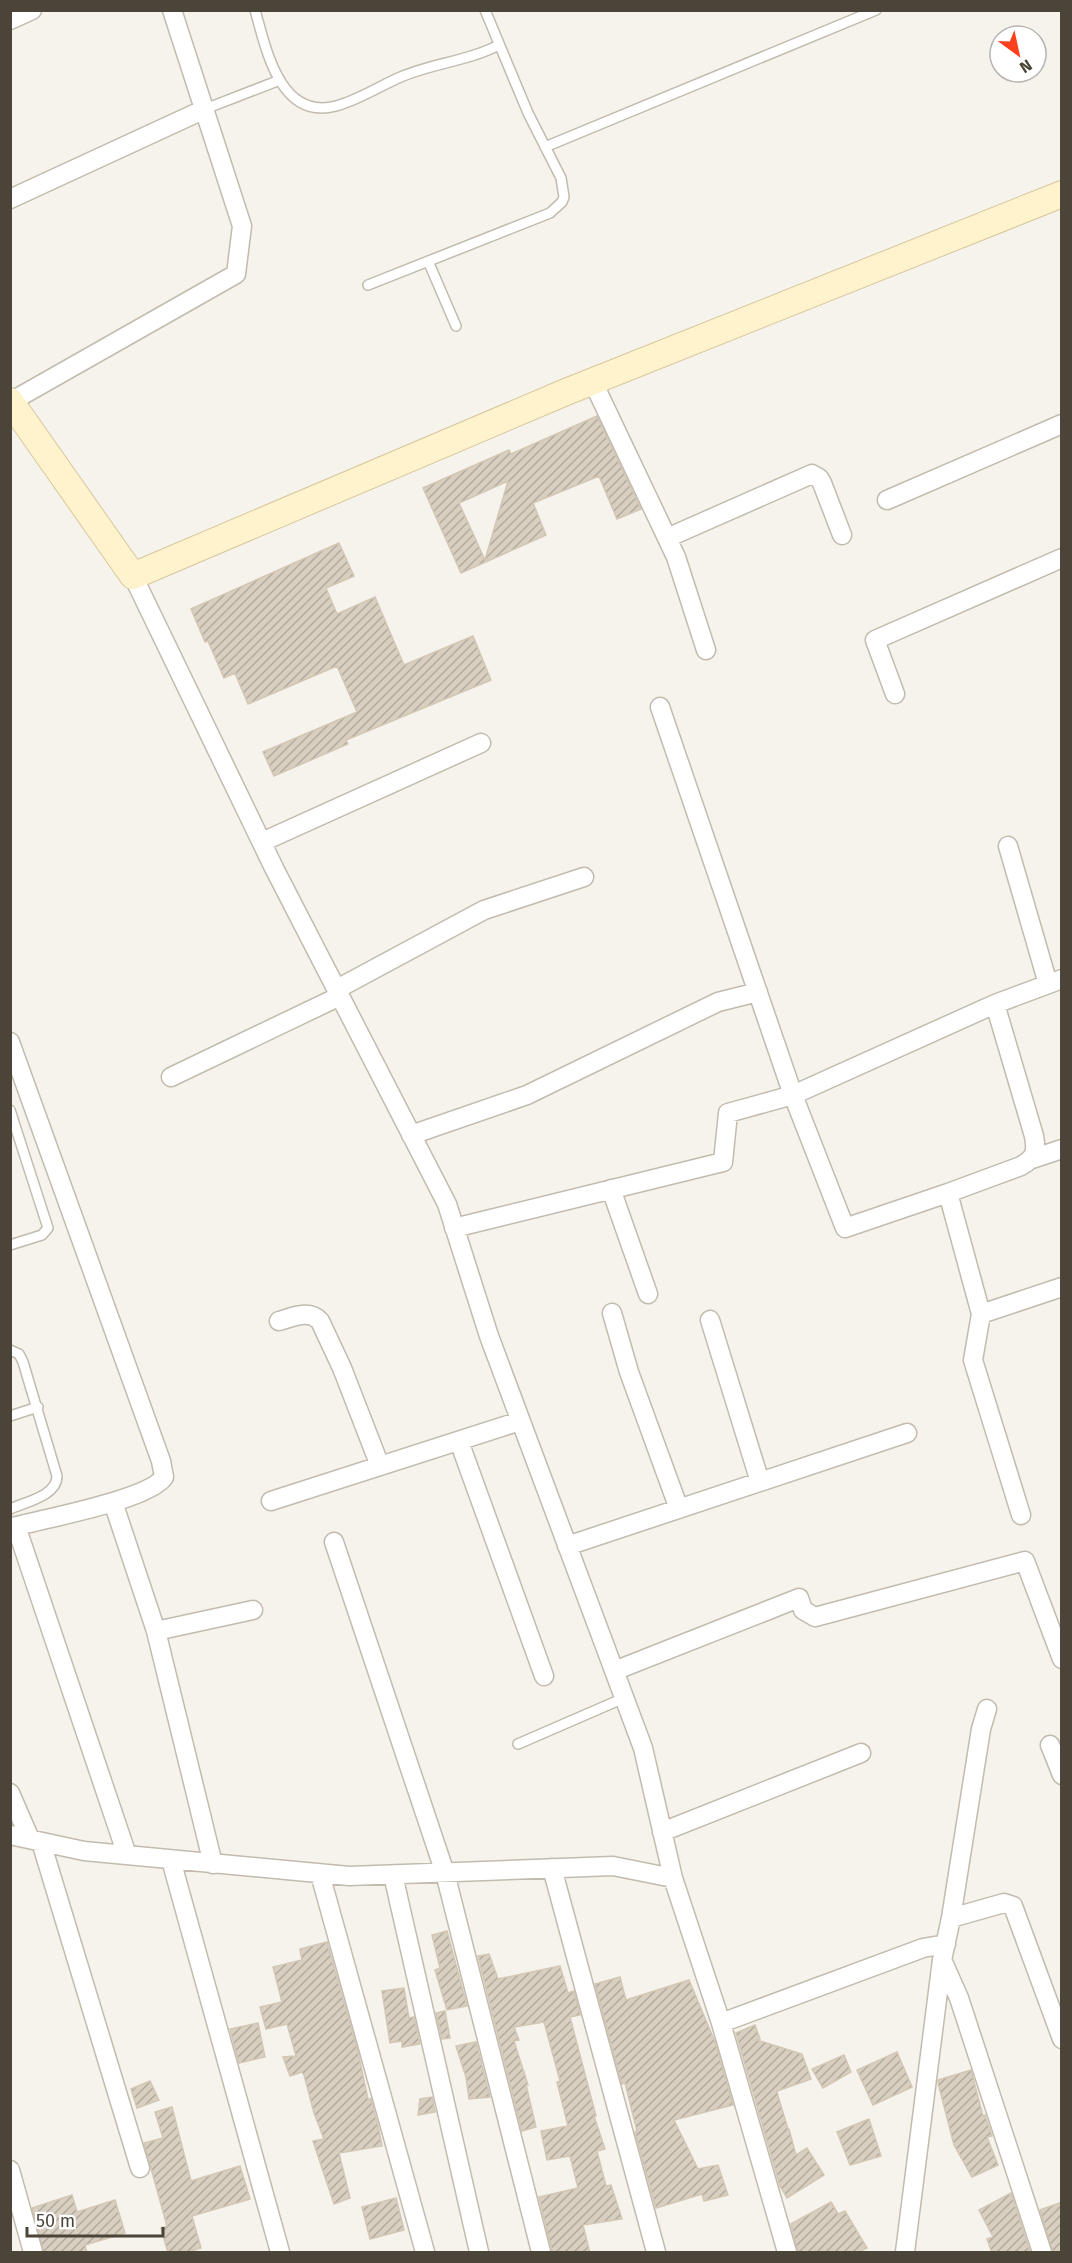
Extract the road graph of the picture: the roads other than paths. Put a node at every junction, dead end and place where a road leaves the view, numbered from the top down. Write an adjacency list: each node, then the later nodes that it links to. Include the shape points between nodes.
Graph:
1 (33, 10): 6 (street)
2 (172, 10): 9 (street)
3 (255, 10): 8 (lane, via 268,56)
4 (485, 10): 7 (lane)
5 (876, 10): 10 (lane)
6 (10, 20)
7 (499, 45): 8 (lane, via 471,58 403,75 336,106 306,106 291,97); 10 (lane)
8 (280, 80): 9 (lane)
9 (205, 109): 12 (street); 17 (street, via 242,226 236,274)
10 (545, 147): 13 (lane, via 564,189 558,207)
11 (1062, 195): 16 (street)
12 (10, 199)
13 (428, 261): 14 (lane); 15 (lane)
14 (368, 285)
15 (456, 326)
16 (593, 382): 21 (street); 23 (street)
17 (11, 401): 23 (street)
18 (1062, 424): 19 (street)
19 (887, 500)
20 (842, 535): 21 (street, via 822,483 812,474)
21 (667, 538): 24 (street)
22 (1062, 558): 25 (street, via 875,640)
23 (133, 576): 28 (street)
24 (706, 650)
25 (895, 694)
26 (660, 707): 32 (street)
27 (481, 742): 28 (street)
28 (262, 842): 33 (street)
29 (1008, 846): 31 (street)
30 (584, 877): 33 (street, via 484,910)
31 (1055, 981): 34 (street)
32 (758, 992): 37 (street); 39 (street, via 718,1002 527,1095)
33 (338, 993): 36 (street); 39 (street)
34 (995, 1004): 37 (street); 41 (street, via 1034,1136 1036,1153)
35 (10, 1042): 61 (street, via 164,1472 155,1486)
36 (171, 1077)
37 (793, 1095): 42 (street, via 728,1113 723,1162); 43 (street, via 845,1228)
38 (10, 1110): 45 (lane, via 48,1228 42,1234)
39 (411, 1135): 44 (street, via 447,1204)
40 (1062, 1149): 41 (street)
41 (1032, 1160): 43 (street)
42 (611, 1189): 44 (street); 46 (street)
43 (948, 1193): 49 (street)
44 (454, 1228): 55 (street)
45 (10, 1245)
46 (648, 1294)
47 (1060, 1294): 49 (street)
48 (612, 1313): 63 (street)
49 (981, 1314): 64 (street, via 973,1360)
50 (710, 1320): 59 (street)
51 (279, 1321): 58 (street, via 306,1314 320,1321)
52 (10, 1350): 53 (lane, via 21,1357)
53 (38, 1407): 54 (lane); 62 (lane, via 57,1482 48,1492)
54 (10, 1416)
55 (520, 1421): 57 (street); 67 (street)
56 (907, 1433): 59 (street)
57 (459, 1441): 58 (street); 72 (street)
58 (380, 1466): 60 (street)
59 (760, 1482): 63 (street)
60 (271, 1501)
61 (113, 1502): 65 (street); 69 (street)
62 (10, 1509)
63 (679, 1509): 67 (street)
64 (1021, 1515)
65 (13, 1527): 83 (street)
66 (334, 1542): 87 (street)
67 (567, 1546): 71 (street)
68 (253, 1610): 69 (street)
69 (156, 1631): 85 (street)
70 (1062, 1659): 71 (street, via 1025,1561 814,1617 803,1610 799,1598)
71 (614, 1671): 73 (street)
72 (544, 1676)
73 (624, 1698): 75 (lane); 80 (street, via 643,1748)
74 (987, 1709): 91 (street)
75 (518, 1744)
76 (1050, 1745): 78 (street)
77 (861, 1753): 80 (street)
78 (1062, 1775)
79 (10, 1792): 82 (street)
80 (662, 1832): 90 (street)
81 (10, 1835): 82 (street)
82 (36, 1840): 83 (street, via 84,1851); 95 (street)
83 (127, 1855): 84 (street)
84 (171, 1860): 85 (street); 98 (street)
85 (213, 1864): 88 (street)
86 (552, 1868): 87 (street); 90 (street, via 613,1866); 102 (street)
87 (445, 1873): 89 (street); 101 (street)
88 (320, 1874): 89 (street); 99 (street)
89 (393, 1875): 100 (street)
90 (673, 1878): 93 (street)
91 (951, 1918): 92 (street); 94 (street, via 1004,1903 1013,1905)
92 (944, 1952): 93 (street, via 923,1948); 104 (street); 105 (street)
93 (721, 2023): 103 (street)
94 (1062, 2039)
95 (140, 2168)
96 (10, 2170): 97 (street)
97 (33, 2253)
98 (279, 2253)
99 (425, 2253)
100 (480, 2253)
101 (541, 2253)
102 (656, 2253)
103 (787, 2253)
104 (905, 2253)
105 (1042, 2253)

